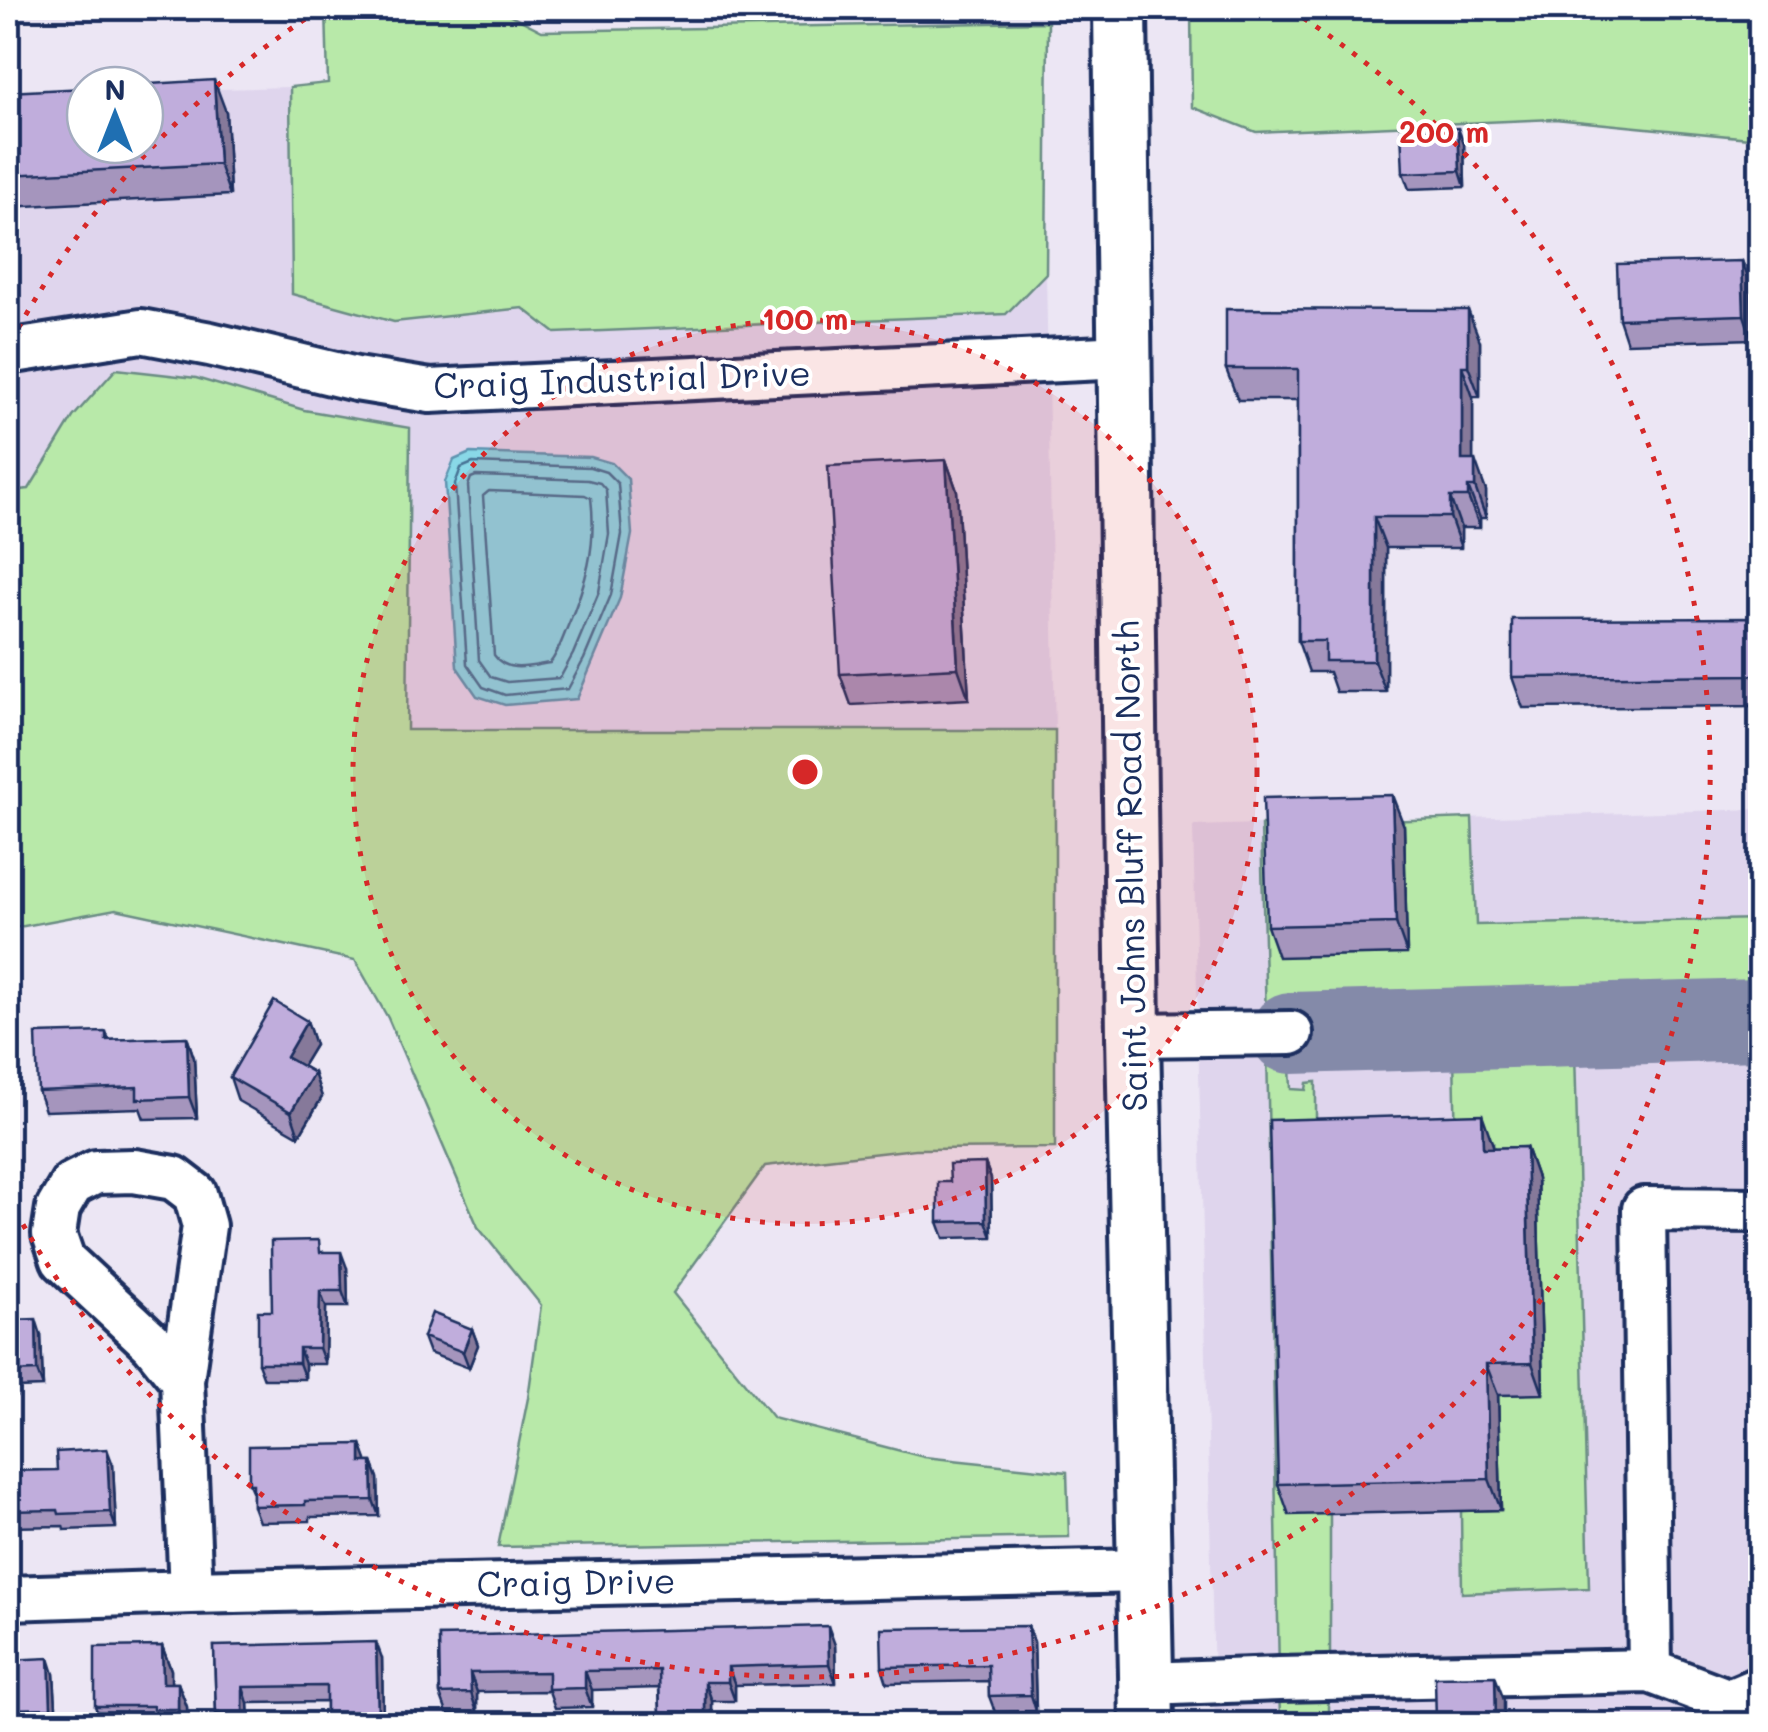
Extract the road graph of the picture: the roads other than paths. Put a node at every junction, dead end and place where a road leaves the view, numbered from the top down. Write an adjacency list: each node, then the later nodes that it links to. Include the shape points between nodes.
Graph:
1 (1120, 8): 3 (main road, Saint Johns Bluff Road North)
2 (8, 352): 3 (street, Craig Industrial Drive, via 140,331 430,391)
3 (1124, 357): 5 (main road, Saint Johns Bluff Road North)
4 (1291, 1032): 5 (street)
5 (1133, 1035): 8 (main road, Saint Johns Bluff Road North)
6 (1760, 1210): 11 (street, via 1644,1209)
7 (182, 1380): 7 (street, via 204,1226 195,1194 174,1178 96,1172 72,1184 58,1208 54,1234 63,1260); 9 (street)
8 (1145, 1571): 9 (street, Craig Drive); 13 (main road, Saint Johns Bluff Road North)
9 (191, 1592): 10 (street, Craig Drive)
10 (8, 1598)
11 (1650, 1671): 12 (street, via 1729,1701); 13 (street, via 1279,1678)
12 (1760, 1688)
13 (1147, 1704)

